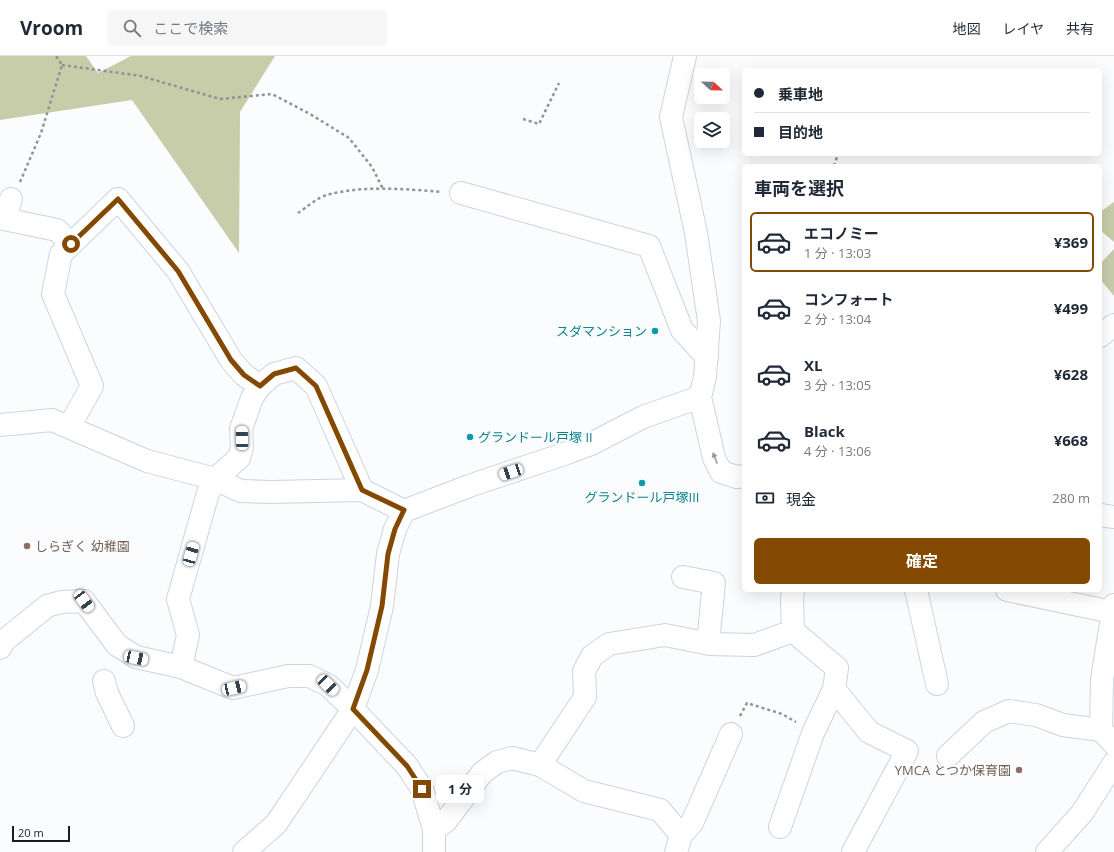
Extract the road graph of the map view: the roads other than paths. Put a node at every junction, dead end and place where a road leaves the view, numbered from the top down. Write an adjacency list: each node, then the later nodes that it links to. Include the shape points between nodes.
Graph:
1 (686, 56): 7 (street, via 671,117 696,233 709,321)
2 (461, 193): 7 (street, via 649,246 682,330)
3 (10, 199): 4 (street, via 4,219 57,230)
4 (71, 244): 8 (street, via 118,199 178,271 231,360 244,375); 11 (street, via 61,254 53,294 92,386)
5 (1114, 325): 6 (street)
6 (1102, 334)
7 (707, 357): 9 (street)
8 (260, 386): 13 (street, via 252,398 241,429 242,447 239,458); 14 (street, via 274,374 296,368 316,386)
9 (700, 397): 12 (street, one-way to 9, via 721,472 714,458); 15 (street, via 643,416 591,444)
10 (0, 425): 11 (street, via 52,420)
11 (69, 426): 13 (street, via 147,461)
12 (742, 476)
13 (215, 479): 14 (street, via 241,491); 26 (street, via 208,493 178,599 188,636)
14 (362, 490): 15 (street)
15 (404, 510): 30 (street, via 388,554 382,606 367,670)
16 (1102, 515): 17 (street)
17 (1114, 517)
18 (683, 577): 24 (street, via 714,583)
19 (793, 592): 23 (street)
20 (916, 592): 28 (street)
21 (1019, 592): 22 (street)
22 (1113, 608): 33 (street, via 1102,679)
23 (793, 631): 24 (street, via 754,645); 29 (street, via 837,668)
24 (708, 643): 36 (street, via 665,635 608,644 592,656 584,672 585,697)
25 (0, 648): 26 (street, via 4,641 47,606 61,602 84,601 117,645 136,658)
26 (181, 667): 30 (street, via 234,688 288,676 309,676 328,685)
27 (104, 681): 31 (street)
28 (937, 684)
29 (834, 689): 37 (street, via 813,733); 42 (street, via 870,732 908,750)
30 (353, 709): 38 (street, via 407,766 422,789); 40 (street, via 276,824)
31 (123, 726)
32 (731, 734): 39 (street, via 692,823)
33 (1107, 737): 34 (street, via 1036,715 1008,711 984,722)
34 (948, 756)
35 (1114, 763): 43 (street, via 1082,813)
36 (540, 765): 38 (street, via 512,758 497,762 482,773 446,821); 39 (street, via 584,791 660,810)
37 (780, 826)
38 (434, 828): 41 (street)
39 (679, 843)
40 (244, 852)
41 (434, 852)
42 (853, 852)
43 (1047, 852)

